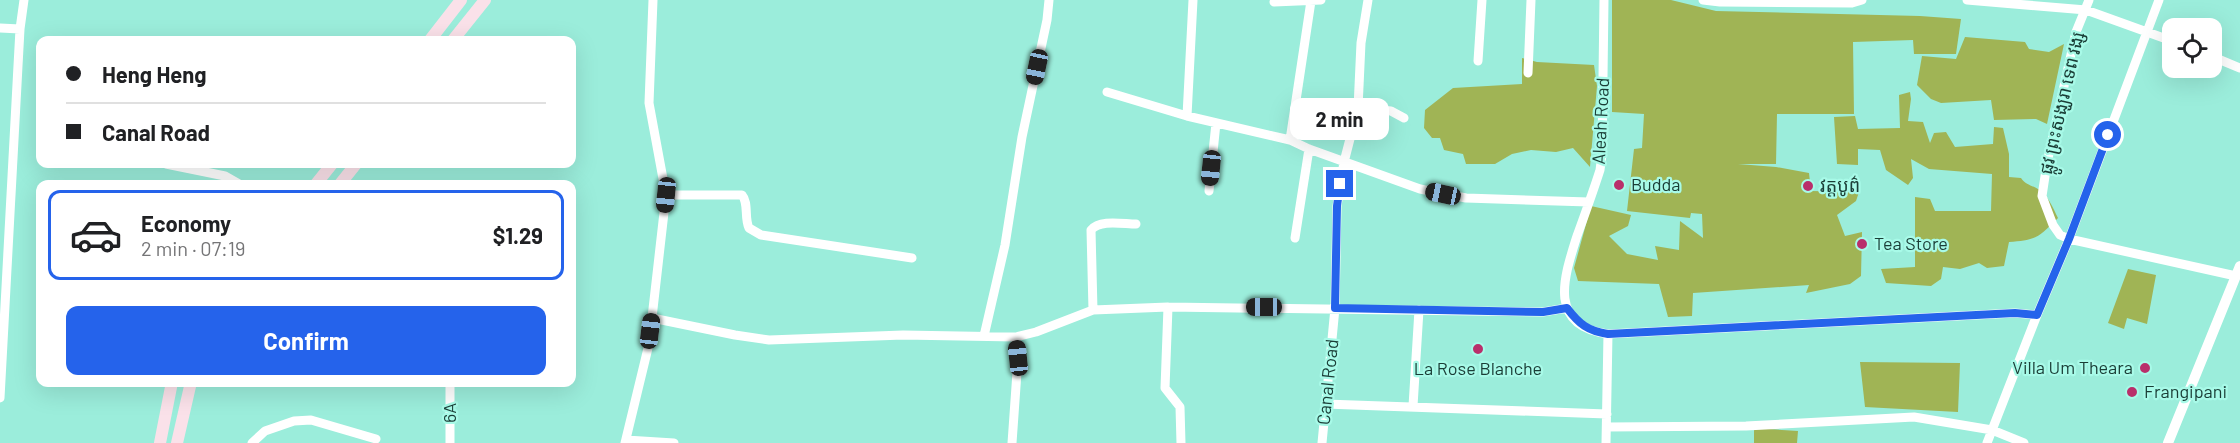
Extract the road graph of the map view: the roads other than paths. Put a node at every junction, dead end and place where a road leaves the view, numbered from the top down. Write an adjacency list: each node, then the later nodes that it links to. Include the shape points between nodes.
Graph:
1 (24, 0): 20 (street)
2 (461, 0): 22 (main road)
3 (485, 0): 23 (main road)
4 (653, 0): 44 (street, via 649,104)
5 (1049, 0): 60 (street, via 1005,245)
6 (1193, 0): 31 (street)
7 (1321, 0): 16 (street)
8 (1368, 0): 30 (street, Canal Road, via 1361,43)
9 (1482, 0): 25 (street)
10 (1531, 0): 28 (street)
11 (1604, 0): 45 (street, Aleah Road, via 1602,155)
12 (1703, 0): 13 (street)
13 (1862, 0)
14 (1967, 0): 18 (street)
15 (2159, 0): 21 (street)
16 (1311, 1): 17 (street); 34 (street)
17 (1274, 2)
18 (2087, 5): 21 (street); 49 (street, ផ្លូវ ព្រះសង្ឃរា ទេព វង្ស, via 2076,32 2042,196 2060,235)
19 (0, 28): 20 (street)
20 (20, 29): 46 (street)
21 (2146, 31): 24 (street); 49 (street)
22 (432, 36)
23 (456, 36)
24 (2162, 37)
25 (1478, 61)
26 (2222, 61): 27 (street)
27 (2240, 68)
28 (1528, 73)
29 (1107, 92): 31 (street)
30 (1358, 108): 32 (street, via 1385,110); 36 (street, Canal Road)
31 (1187, 116): 33 (street)
32 (1404, 118)
33 (1216, 123): 34 (street); 43 (street)
34 (1290, 140): 35 (street)
35 (1309, 149): 36 (street); 48 (street)
36 (1344, 162): 45 (street, via 1419,189 1455,196); 53 (street, Canal Road, via 1337,206)
37 (181, 168): 40 (street)
38 (329, 168): 41 (main road)
39 (353, 168): 42 (main road)
40 (232, 180)
41 (319, 180)
42 (343, 180)
43 (1209, 191)
44 (666, 195): 50 (street, via 742,195 749,228 761,235); 58 (street)
45 (1589, 202): 54 (street, Aleah Road, via 1564,282)
46 (5, 213): 65 (street)
47 (1136, 224): 55 (street, via 1101,224 1091,230)
48 (1295, 238)
49 (2069, 239): 51 (street); 57 (street)
50 (912, 258)
51 (2239, 273): 84 (street)
52 (1168, 307): 53 (street); 55 (street); 79 (street, via 1165,388 1180,407)
53 (1335, 308): 56 (street); 66 (street, Canal Road)
54 (1567, 308): 56 (street, via 1543,312); 59 (street, via 1584,327)
55 (1093, 310): 61 (street)
56 (1419, 310): 67 (street)
57 (2037, 315): 59 (street); 70 (street)
58 (652, 318): 60 (street, via 769,340); 72 (street)
59 (1608, 334): 68 (street)
60 (984, 336): 61 (street)
61 (1016, 336): 78 (street)
62 (171, 387): 73 (main road)
63 (190, 387): 74 (main road)
64 (450, 387): 76 (street, 6A)
65 (0, 398)
66 (1325, 404): 67 (street); 80 (street, Canal Road)
67 (1413, 406): 68 (street)
68 (1607, 414): 69 (street)
69 (1607, 427): 70 (street, via 1746,426 1914,417); 81 (street)
70 (1992, 430): 82 (street); 83 (street)
71 (376, 439): 75 (street, via 311,420 265,431)
72 (626, 441): 77 (street)
73 (160, 443)
74 (177, 443)
75 (252, 443)
76 (450, 443)
77 (674, 443)
78 (1012, 443)
79 (1181, 443)
80 (1322, 443)
81 (1606, 443)
82 (1987, 443)
83 (2024, 443)
84 (2168, 443)

